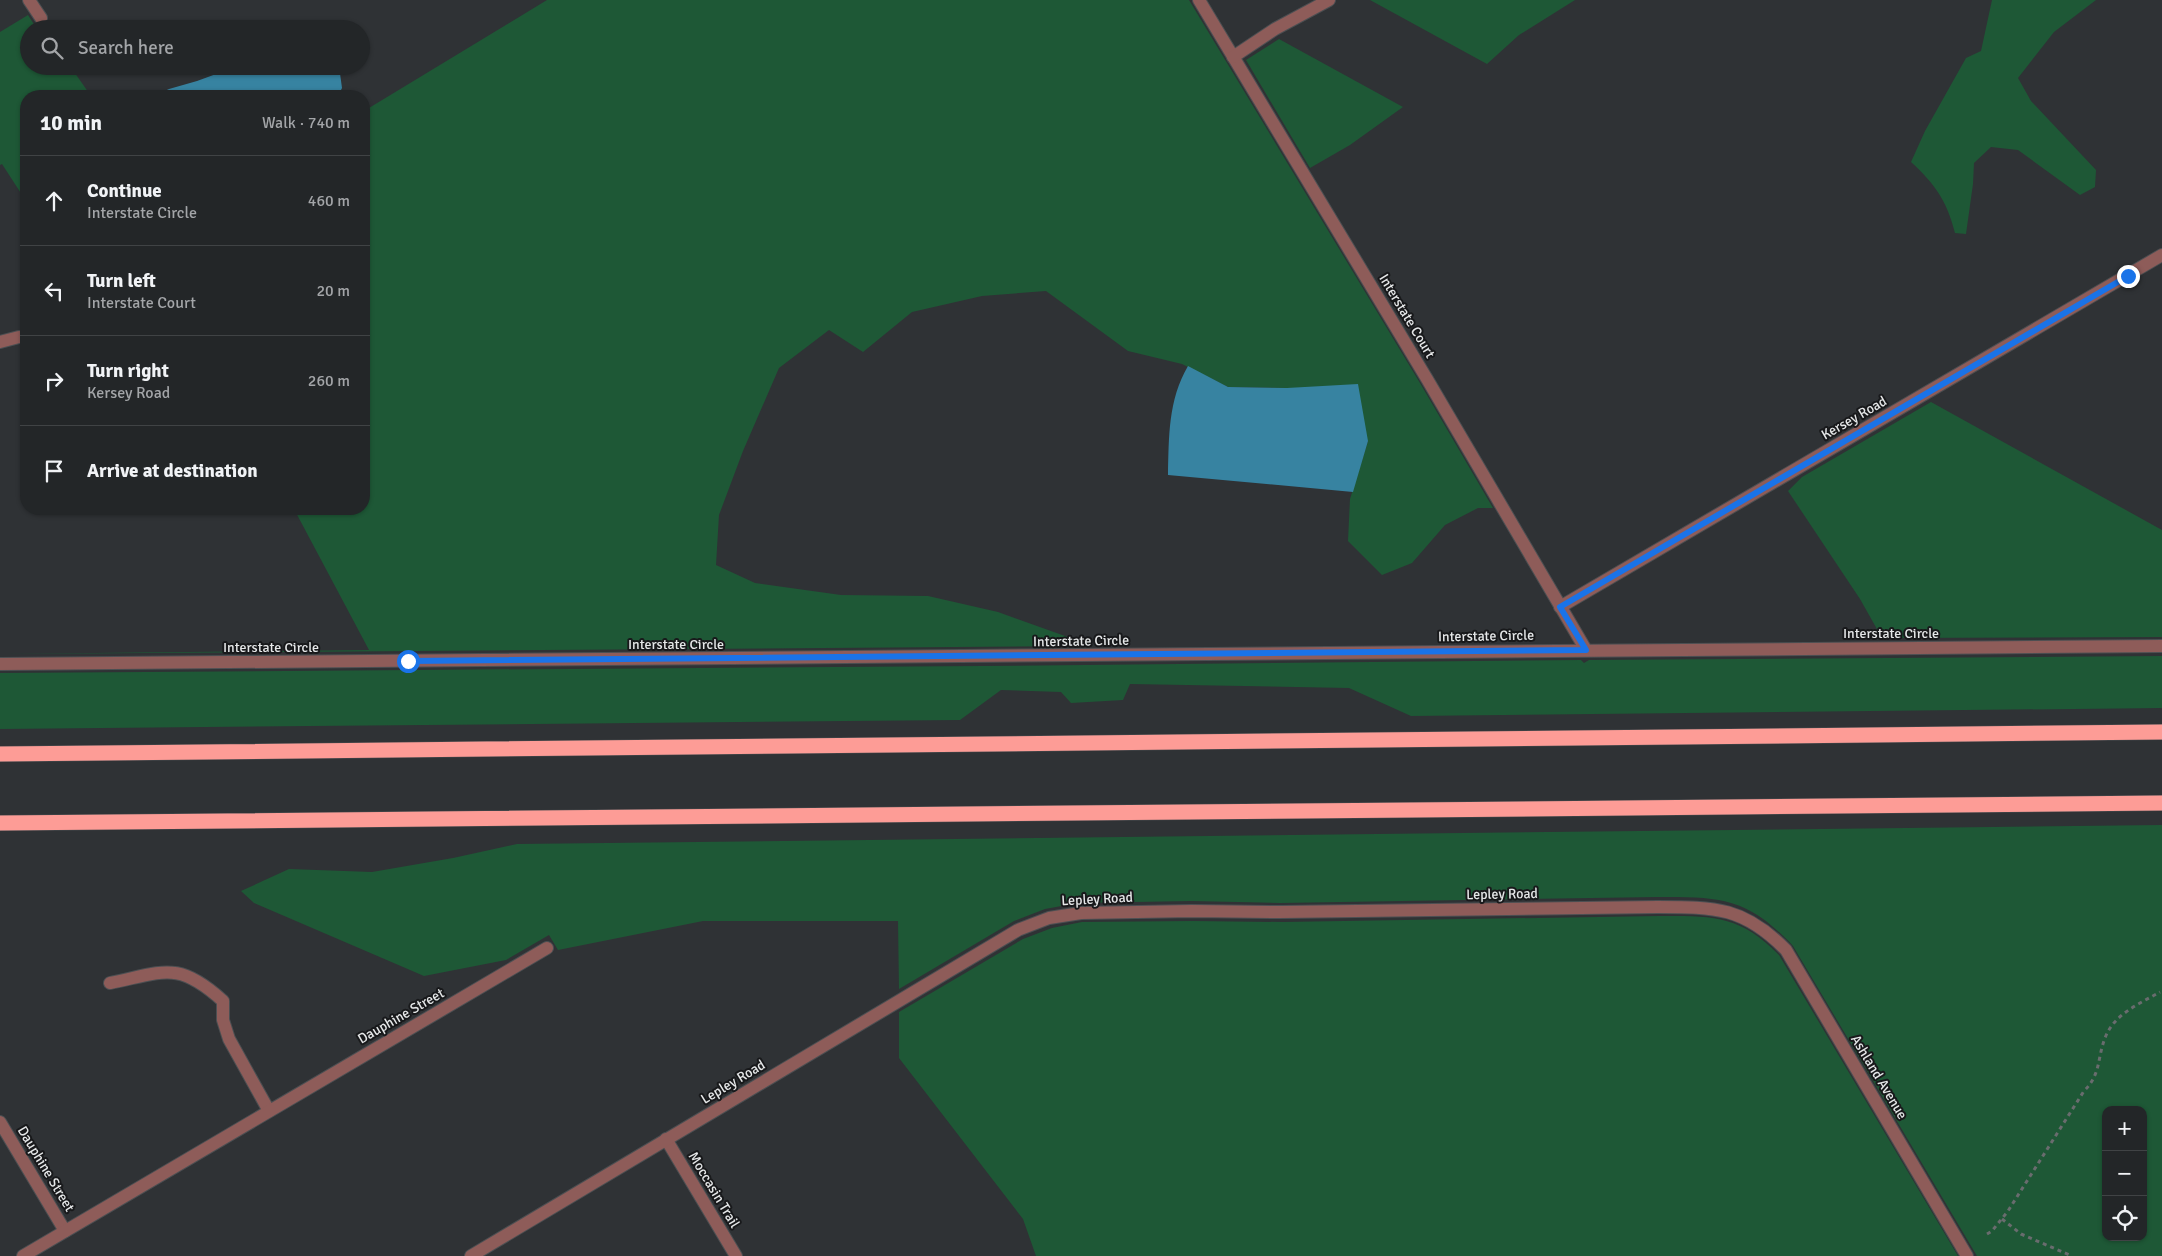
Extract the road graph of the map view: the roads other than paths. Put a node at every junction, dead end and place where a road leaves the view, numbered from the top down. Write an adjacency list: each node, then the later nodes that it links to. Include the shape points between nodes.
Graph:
1 (29, 0): 4 (street)
2 (1199, 0): 5 (street, Interstate Court)
3 (1329, 0): 5 (street)
4 (41, 18)
5 (1234, 57): 9 (street, Interstate Court)
6 (2162, 255): 9 (street, Kersey Road)
7 (19, 337): 8 (street)
8 (0, 342)
9 (1560, 607): 11 (street, Interstate Court)
10 (2162, 646): 11 (street, Interstate Circle)
11 (1586, 650): 12 (street, Interstate Circle)
12 (0, 664)
13 (2162, 732): 14 (highway)
14 (0, 754)
15 (2162, 803): 16 (highway)
16 (0, 823)
17 (1754, 922): 22 (street, Lepley Road, via 1726,910 1706,907 1192,911 1080,913 1048,918 1018,930); 27 (street, Ashland Avenue, via 1786,950)
18 (547, 948): 20 (street, Dauphine Street)
19 (110, 983): 20 (street, via 162,971 204,983 223,1001 223,1020 229,1039)
20 (269, 1111): 23 (street, Dauphine Street)
21 (0, 1122): 23 (street, Dauphine Street)
22 (666, 1139): 24 (street, Lepley Road); 26 (street, Moccasin Trail)
23 (65, 1231): 25 (street, Dauphine Street)
24 (477, 1255)
25 (23, 1256)
26 (736, 1256)
27 (1968, 1256)

